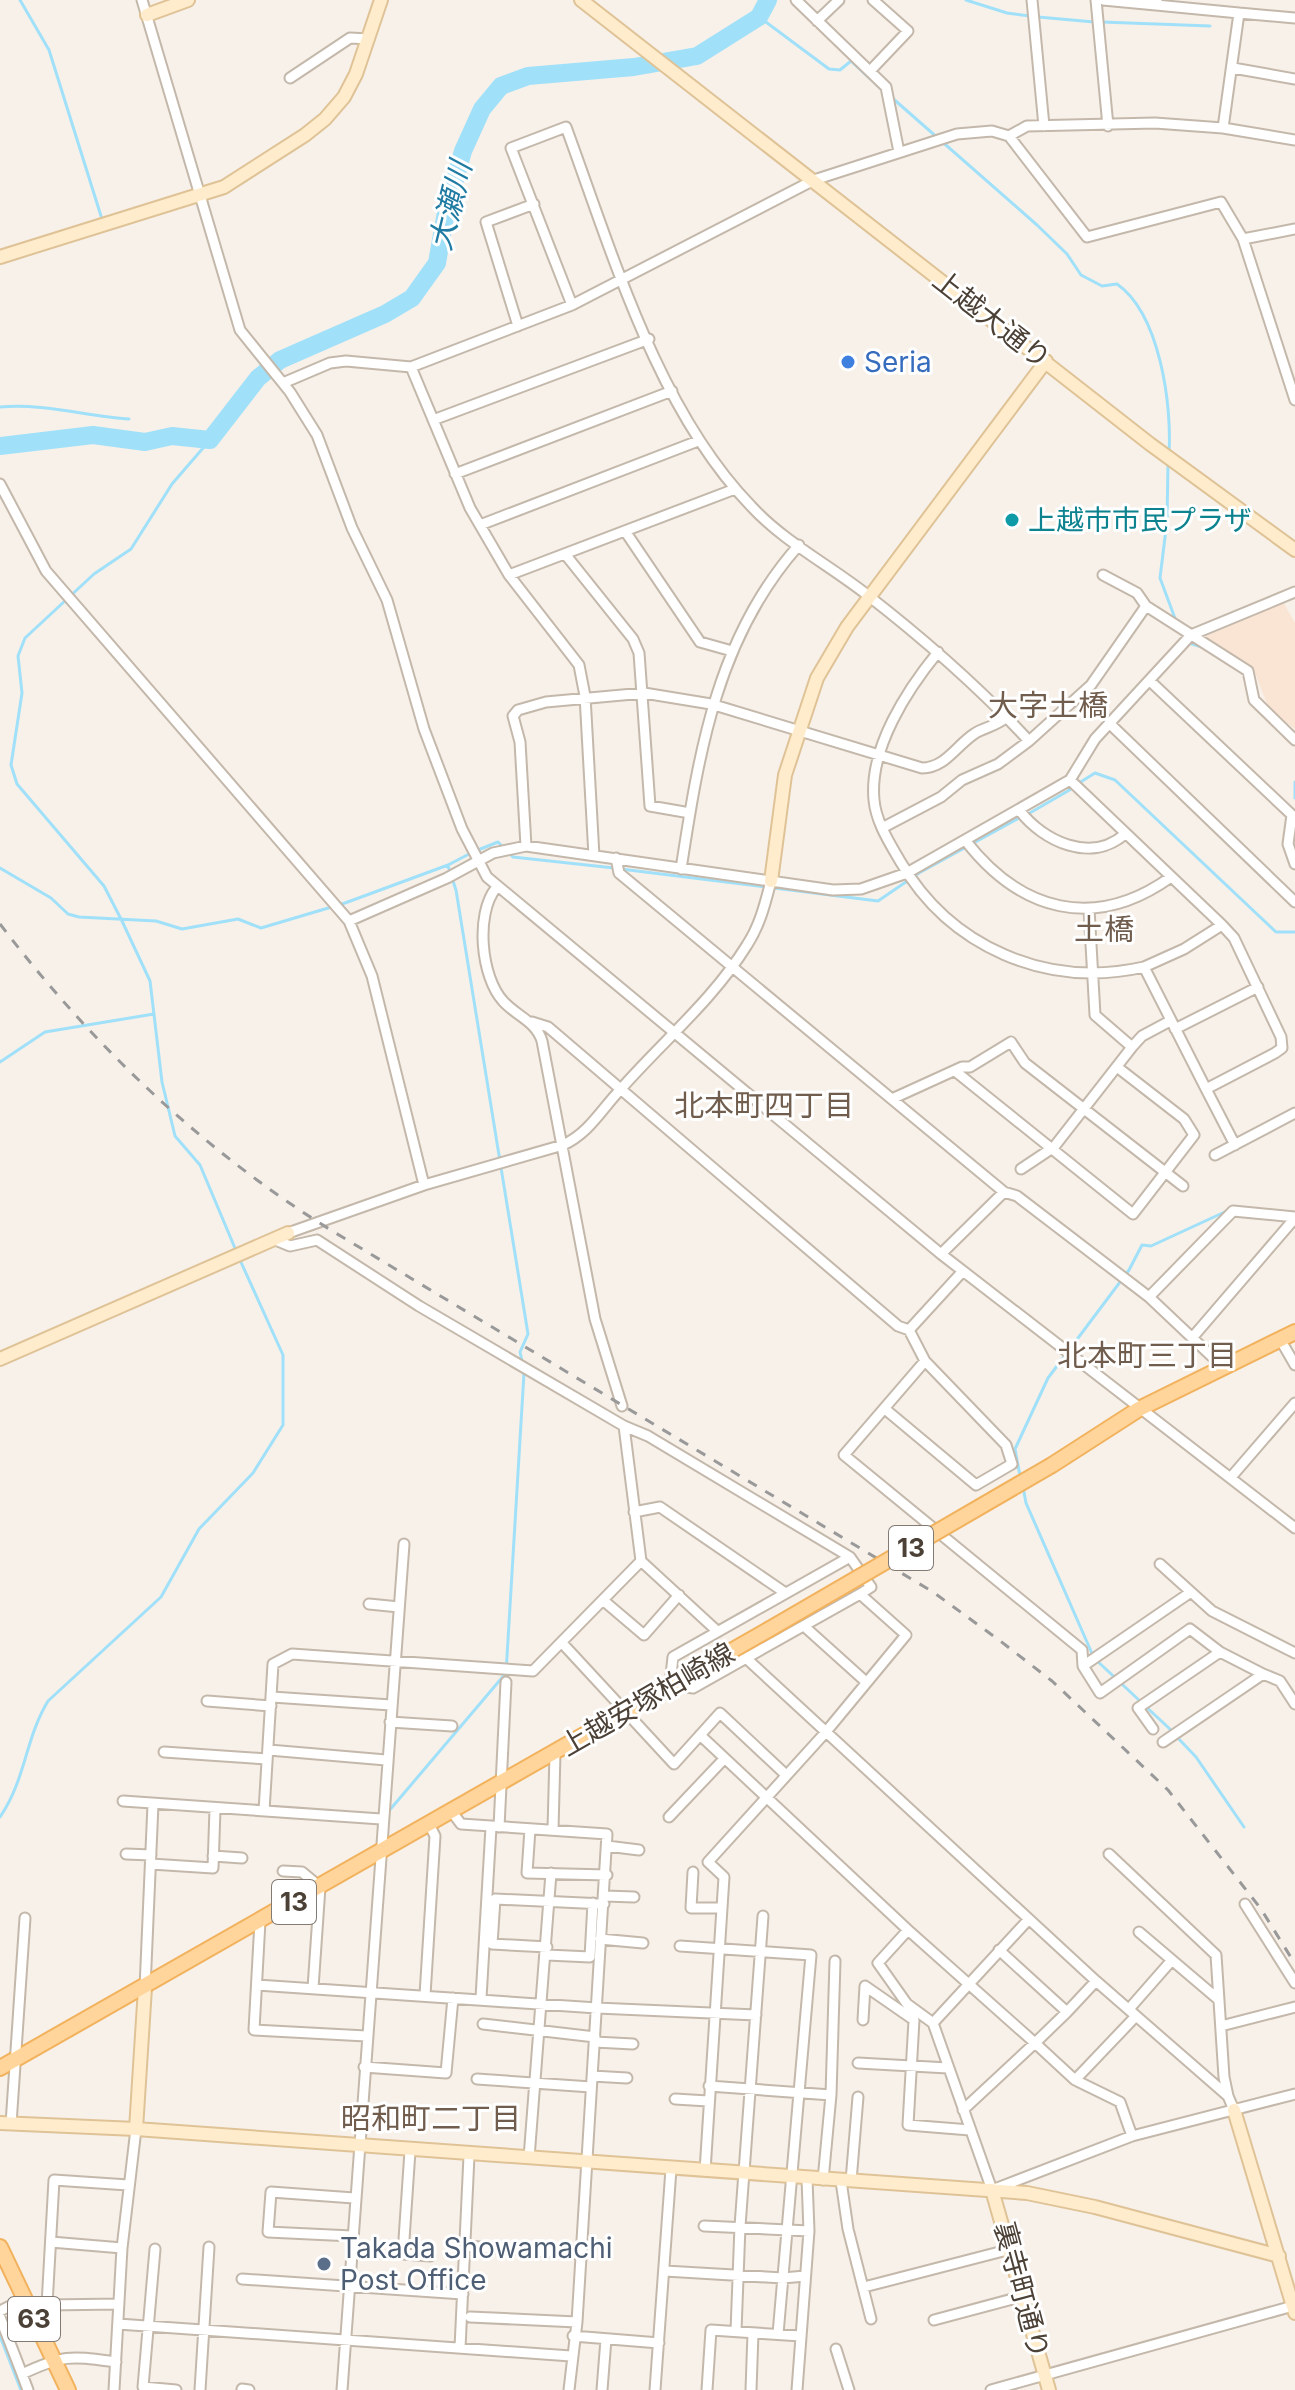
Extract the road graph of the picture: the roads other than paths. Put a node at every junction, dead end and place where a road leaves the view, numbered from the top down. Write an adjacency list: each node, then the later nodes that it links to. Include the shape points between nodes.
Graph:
1 (142, 0): 14 (street)
2 (188, 0): 14 (street)
3 (381, 0): 17 (street)
4 (581, 0): 28 (street, 上越大通り)
5 (796, 0): 16 (street)
6 (839, 0): 16 (street)
7 (873, 0): 19 (street, via 908,31)
8 (1032, 0): 22 (street)
9 (1096, 0): 23 (street)
10 (1103, 0): 11 (street)
11 (1156, 3): 12 (street)
12 (1204, 4): 13 (street)
13 (1239, 13): 15 (street); 18 (street)
14 (147, 15): 29 (street)
15 (1295, 18)
16 (817, 21): 19 (street)
17 (369, 39): 20 (street, via 350,38); 29 (street, via 344,97 325,119 235,180)
18 (1233, 68): 21 (street); 24 (street)
19 (870, 71): 27 (street, via 886,87)
20 (290, 78)
21 (1295, 79)
22 (1044, 126): 23 (street); 25 (street, via 1019,128)
23 (1108, 126): 24 (street)
24 (1223, 128): 26 (street)
25 (1009, 136): 27 (street, via 967,133); 32 (street, via 1087,237 1221,202)
26 (1295, 140)
27 (899, 152): 28 (street)
28 (814, 180): 34 (street); 38 (street, 上越大通り)
29 (199, 196): 33 (street); 40 (street, via 240,330)
30 (534, 204): 34 (street, via 511,148 566,127); 35 (street); 36 (street, via 486,222)
31 (1295, 229): 32 (street)
32 (1243, 239): 42 (street)
33 (0, 257)
34 (622, 279): 35 (street); 37 (street)
35 (572, 305): 36 (street)
36 (518, 326): 39 (street)
37 (649, 339): 41 (street); 43 (street)
38 (1046, 361): 51 (street, 上越大通り); 56 (street)
39 (411, 367): 40 (street, via 346,361); 43 (street)
40 (280, 380): 82 (street, via 317,435 352,528 387,600 424,729)
41 (672, 391): 44 (street); 45 (street)
42 (1295, 400)
43 (433, 420): 45 (street)
44 (698, 441): 47 (street); 48 (street)
45 (455, 474): 48 (street)
46 (0, 484): 91 (street, via 46,571 69,600)
47 (735, 489): 49 (street); 50 (street)
48 (480, 525): 53 (street)
49 (625, 531): 52 (street); 59 (street, via 700,642)
50 (799, 545): 56 (street); 59 (street, via 763,592)
51 (1295, 550)
52 (565, 554): 53 (street); 62 (street, via 633,639)
53 (509, 575): 63 (street, via 579,665)
54 (1103, 575): 57 (street, via 1137,593)
55 (1295, 592): 58 (street)
56 (870, 597): 60 (street); 67 (street, via 831,651)
57 (1146, 606): 58 (street); 69 (street, via 1091,685)
58 (1191, 635): 61 (street); 68 (street, via 1248,671 1254,700)
59 (732, 651): 64 (street)
60 (938, 652): 65 (street); 70 (street, via 902,706)
61 (1150, 681): 66 (street); 75 (street)
62 (644, 693): 63 (street); 64 (street); 74 (street, via 650,806)
63 (585, 696): 79 (street, via 532,706 513,716 520,742); 80 (street)
64 (711, 704): 67 (street); 74 (street)
65 (1007, 717): 69 (street); 70 (street, via 992,729 976,732 931,768)
66 (1109, 723): 71 (street); 89 (street)
67 (796, 731): 70 (street); 87 (street)
68 (1295, 740)
69 (1029, 741): 76 (street, via 998,764)
70 (881, 756): 76 (street, via 874,801)
71 (1070, 780): 73 (street); 77 (street)
72 (1295, 800): 75 (street)
73 (1020, 811): 77 (street, via 1040,833 1063,844 1088,848); 78 (street)
74 (690, 813): 84 (street)
75 (1292, 815): 83 (street, via 1288,844)
76 (882, 828): 85 (street)
77 (1125, 834): 86 (street)
78 (965, 840): 85 (street); 90 (street, via 989,869 1021,892 1057,906)
79 (526, 846): 80 (street); 82 (street)
80 (594, 856): 81 (street)
81 (616, 858): 84 (street); 93 (street, via 619,873)
82 (477, 860): 88 (street); 91 (street)
83 (1295, 864)
84 (681, 869): 87 (street)
85 (907, 873): 87 (street, via 846,890); 95 (street, via 936,911 984,945 1019,961)
86 (1171, 877): 90 (street, via 1128,901); 92 (street)
87 (771, 881): 93 (street, via 762,917)
88 (496, 888): 97 (street, via 488,898 482,935 492,983 503,1001); 99 (street)
89 (1295, 902)
90 (1089, 909): 95 (street)
91 (349, 921): 114 (street, via 372,976)
92 (1222, 925): 94 (street); 96 (street, via 1243,952)
93 (732, 965): 99 (street); 105 (street)
94 (1144, 967): 95 (street); 98 (street)
95 (1093, 975): 100 (street, via 1095,1015)
96 (1258, 987): 98 (street); 104 (street, via 1282,1048)
97 (529, 1021): 103 (street, via 548,1027); 108 (street, via 542,1041)
98 (1173, 1025): 100 (street, via 1142,1036); 104 (street)
99 (676, 1034): 103 (street); 120 (street)
100 (1132, 1047): 101 (street)
101 (1117, 1067): 106 (street); 113 (street, via 1184,1119 1194,1135)
102 (955, 1071): 105 (street); 106 (street, via 1011,1042 1025,1063); 110 (street)
103 (620, 1089): 108 (street, via 582,1135); 123 (street)
104 (1206, 1089): 109 (street)
105 (894, 1098): 116 (street)
106 (1086, 1108): 110 (street); 113 (street)
107 (1295, 1113): 109 (street)
108 (563, 1145): 114 (street); 132 (street, via 595,1319)
109 (1235, 1145): 111 (street)
110 (1054, 1147): 112 (street); 113 (street, via 1133,1214)
111 (1215, 1155)
112 (1021, 1169)
113 (1164, 1173): 115 (street)
114 (424, 1185): 118 (street)
115 (1183, 1186)
116 (1004, 1192): 120 (street); 122 (street, via 1017,1196)
117 (1295, 1217): 122 (street, via 1233,1211); 125 (street)
118 (288, 1233): 119 (street)
119 (270, 1238): 127 (street); 135 (street, via 290,1246 317,1240)
120 (941, 1254): 121 (street)
121 (963, 1271): 123 (street); 134 (street)
122 (1149, 1297): 125 (street)
123 (909, 1330): 128 (street)
124 (1295, 1332): 126 (main road, 上越安塚柏崎線 / 13)
125 (1192, 1338): 130 (street)
126 (1280, 1339): 129 (street); 130 (main road, 上越安塚柏崎線 / 13)
127 (0, 1359)
128 (925, 1361): 133 (street); 133 (street, via 1006,1445 1012,1464 976,1485)
129 (1295, 1365)
130 (1222, 1366): 134 (main road, 上越安塚柏崎線 / 13)
131 (1295, 1403): 136 (street)
132 (622, 1406)
133 (885, 1409): 157 (street, via 844,1455 1082,1650)
134 (1139, 1409): 136 (street); 161 (main road, 上越安塚柏崎線 / 13, bridge, via 1052,1465)
135 (624, 1426): 137 (street); 140 (street)
136 (1232, 1476): 138 (street)
137 (634, 1512): 141 (street); 143 (street, via 660,1507)
138 (1295, 1528)
139 (404, 1544): 149 (street)
140 (850, 1557): 143 (street); 145 (street, via 871,1587)
141 (641, 1561): 146 (street); 147 (street)
142 (1160, 1564): 144 (street)
143 (784, 1592): 151 (street)
144 (1191, 1592): 154 (street, via 1212,1611); 157 (street)
145 (860, 1594): 150 (street); 159 (street, via 906,1635)
146 (679, 1595): 147 (street, via 644,1635); 151 (street)
147 (604, 1601): 152 (street)
148 (369, 1604): 149 (street)
149 (399, 1607): 155 (street)
150 (805, 1627): 156 (street); 159 (street)
151 (716, 1630): 161 (street, via 673,1657)
152 (563, 1644): 155 (street, via 533,1671); 166 (street)
153 (1220, 1652): 157 (street, via 1190,1629 1100,1693); 158 (street); 169 (street, via 1138,1708)
154 (1295, 1653)
155 (394, 1659): 163 (street, via 292,1654 273,1664); 165 (street)
156 (747, 1659): 161 (street, via 693,1688); 170 (street)
157 (1083, 1666)
158 (1263, 1674): 164 (street, via 1280,1681); 172 (street)
159 (865, 1681): 170 (street)
160 (506, 1682): 179 (street)
161 (670, 1684): 166 (main road, 上越安塚柏崎線 / 13)
162 (207, 1701): 163 (street)
163 (272, 1701): 165 (street); 175 (street)
164 (1295, 1704)
165 (391, 1705): 167 (street)
166 (625, 1712): 171 (street, via 674,1764); 174 (main road, 上越安塚柏崎線 / 13)
167 (390, 1722): 168 (street); 177 (street)
168 (452, 1726)
169 (1153, 1729)
170 (825, 1733): 178 (street); 212 (street)
171 (700, 1735): 176 (street); 178 (street, via 720,1713)
172 (1163, 1742)
173 (164, 1752): 175 (street)
174 (555, 1753): 179 (main road, 上越安塚柏崎線 / 13); 191 (street)
175 (268, 1755): 177 (street); 184 (street)
176 (724, 1759): 180 (street); 186 (street)
177 (386, 1760): 187 (street)
178 (785, 1774): 180 (street)
179 (502, 1781): 185 (main road, 上越安塚柏崎線 / 13); 189 (street)
180 (766, 1799): 209 (street, via 708,1862 724,1877); 214 (street)
181 (123, 1801): 182 (street)
182 (153, 1804): 183 (street); 199 (street)
183 (215, 1809): 184 (street); 197 (street)
184 (264, 1811): 187 (street)
185 (452, 1812): 188 (main road, 上越安塚柏崎線 / 13); 189 (street, via 461,1824)
186 (669, 1817)
187 (381, 1819): 194 (street)
188 (429, 1824): 194 (main road, 上越安塚柏崎線 / 13); 232 (street, via 435,1836)
189 (495, 1827): 190 (street); 234 (street)
190 (530, 1829): 191 (street); 202 (street, via 527,1873)
191 (553, 1830): 192 (street, via 607,1834)
192 (607, 1846): 193 (street); 203 (street)
193 (639, 1850)
194 (382, 1852): 204 (main road, 上越安塚柏崎線 / 13); 231 (street)
195 (126, 1854): 199 (street)
196 (1109, 1854): 235 (street, via 1216,1955)
197 (213, 1856): 198 (street); 199 (street, via 213,1868)
198 (242, 1858)
199 (151, 1860): 229 (street)
200 (283, 1871): 204 (street, via 302,1872)
201 (693, 1872): 209 (street, via 691,1908)
202 (551, 1873): 203 (street); 207 (street)
203 (607, 1875): 206 (street)
204 (320, 1887): 213 (main road, 上越安塚柏崎線 / 13); 230 (street)
205 (634, 1897): 206 (street)
206 (601, 1901): 207 (street); 216 (street); 221 (street, via 590,1957)
207 (549, 1902): 221 (street); 221 (street, via 495,1899 492,1944)
208 (1245, 1904): 227 (street)
209 (722, 1908): 219 (street)
210 (763, 1916): 222 (street)
211 (25, 1918): 253 (street)
212 (1029, 1919): 220 (street); 225 (street)
213 (260, 1921): 228 (street); 229 (main road, 上越安塚柏崎線 / 13)
214 (908, 1930): 226 (street); 244 (street, via 878,1963 907,2004)
215 (1139, 1932): 223 (street)
216 (600, 1939): 217 (street); 238 (street)
217 (643, 1943)
218 (680, 1946): 219 (street)
219 (720, 1948): 222 (street); 241 (street)
220 (999, 1950): 226 (street); 239 (street)
221 (547, 1951): 236 (street)
222 (759, 1952): 242 (street); 264 (street, via 811,1955)
223 (1172, 1960): 235 (street); 240 (street)
224 (835, 1961): 266 (street)
225 (1096, 1981): 239 (street); 240 (street)
226 (969, 1983): 244 (street); 250 (street)
227 (1295, 1983)
228 (257, 1985): 230 (street); 248 (street, via 254,2030)
229 (145, 1988): 253 (main road, 上越安塚柏崎線 / 13); 274 (street)
230 (313, 1988): 231 (street)
231 (369, 1992): 232 (street); 248 (street)
232 (425, 1995): 233 (street)
233 (453, 1998): 234 (street); 255 (street, via 451,2073)
234 (481, 1998): 236 (street)
235 (1219, 2000): 246 (street)
236 (543, 2004): 238 (street); 247 (street)
237 (1295, 2007): 246 (street)
238 (597, 2008): 241 (street); 249 (street)
239 (1067, 2012): 250 (street)
240 (1132, 2012): 259 (street); 267 (street)
241 (714, 2014): 242 (street); 262 (street)
242 (756, 2015): 263 (street)
243 (863, 2020): 254 (street, via 865,1986 914,2020)
244 (933, 2023): 256 (street)
245 (483, 2024): 247 (street)
246 (1221, 2026): 267 (street)
247 (541, 2031): 249 (street); 261 (street)
248 (366, 2036): 255 (street)
249 (595, 2040): 251 (street); 260 (street)
250 (1035, 2043): 259 (street); 271 (street)
251 (633, 2044)
252 (858, 2063): 254 (street)
253 (7, 2065): 273 (street)
254 (912, 2065): 256 (street); 275 (street, via 908,2125)
255 (364, 2067): 277 (street)
256 (948, 2068): 271 (street)
257 (627, 2078): 260 (street)
258 (477, 2079): 261 (street)
259 (1075, 2080): 276 (street, via 1120,2102)
260 (592, 2082): 261 (street); 281 (street)
261 (537, 2083): 280 (street)
262 (709, 2086): 263 (street); 270 (street)
263 (749, 2088): 264 (street); 284 (street)
264 (799, 2093): 266 (street); 285 (street)
265 (1295, 2094): 272 (street)
266 (831, 2095): 286 (street)
267 (1228, 2096): 272 (street)
268 (858, 2097): 287 (street)
269 (675, 2099): 270 (street)
270 (708, 2101): 283 (street)
271 (963, 2110): 275 (street)
272 (1234, 2110): 276 (street); 306 (street)
273 (5, 2124): 274 (street)
274 (136, 2129): 277 (street); 288 (street)
275 (970, 2130): 289 (street)
276 (1132, 2136): 289 (street)
277 (357, 2147): 278 (street); 290 (street)
278 (410, 2151): 279 (street); 304 (street, via 403,2254)
279 (469, 2156): 280 (street); 297 (street)
280 (529, 2158): 281 (street)
281 (586, 2163): 282 (street); 303 (street)
282 (671, 2169): 283 (street); 307 (street)
283 (705, 2171): 284 (street)
284 (745, 2174): 285 (street); 292 (street)
285 (800, 2179): 286 (street); 293 (street); 294 (street)
286 (823, 2180): 287 (street)
287 (846, 2181): 289 (street); 313 (street, via 848,2229)
288 (128, 2185): 296 (street, via 54,2180); 300 (street)
289 (992, 2190): 302 (street, 裏寺町通り); 306 (street, via 1053,2196)
290 (354, 2198): 295 (street); 295 (street, via 271,2192 268,2232)
291 (704, 2226): 292 (street)
292 (740, 2226): 293 (street); 308 (street)
293 (786, 2231): 294 (street); 310 (street)
294 (809, 2231): 309 (street)
295 (352, 2236): 312 (street)
296 (51, 2242): 300 (street); 318 (street)
297 (465, 2246): 303 (street); 314 (street)
298 (0, 2247): 316 (main road, 63)
299 (209, 2247): 329 (street)
300 (122, 2248): 317 (street)
301 (155, 2249): 327 (street)
302 (1011, 2249): 313 (street); 315 (street, 裏寺町通り)
303 (580, 2254): 325 (street)
304 (430, 2256)
305 (1295, 2256): 306 (street)
306 (1279, 2258): 319 (street)
307 (665, 2271): 308 (street); 336 (street)
308 (739, 2274): 310 (street); 328 (street)
309 (805, 2276): 310 (street); 333 (street)
310 (783, 2278): 331 (street)
311 (242, 2279): 312 (street)
312 (350, 2285): 314 (street); 335 (street)
313 (864, 2287): 323 (street)
314 (463, 2294): 337 (street)
315 (1024, 2296): 324 (street); 343 (street, 裏寺町通り)
316 (26, 2302): 318 (street); 320 (street); 340 (main road, 63)
317 (119, 2304): 318 (street); 326 (street)
318 (47, 2305)
319 (1294, 2309): 343 (street)
320 (0, 2311)
321 (0, 2317): 342 (street)
322 (470, 2317): 325 (street)
323 (871, 2319)
324 (934, 2320)
325 (577, 2322): 332 (street)
326 (118, 2324): 327 (street); 341 (street)
327 (148, 2327): 329 (street); 348 (street, via 143,2387)
328 (736, 2331): 330 (street); 355 (street, via 711,2330)
329 (204, 2332): 335 (street); 349 (street)
330 (753, 2333): 331 (street); 356 (street)
331 (778, 2334): 333 (street)
332 (573, 2336): 334 (street); 339 (street)
333 (801, 2336): 357 (street)
334 (606, 2339): 336 (street); 353 (street)
335 (345, 2342): 337 (street); 351 (street)
336 (659, 2343): 354 (street)
337 (460, 2348): 339 (street)
338 (836, 2349): 358 (street)
339 (571, 2356): 352 (street)
340 (53, 2359): 341 (street, via 68,2355); 342 (street); 346 (main road, 63)
341 (116, 2362): 347 (street)
342 (22, 2374): 345 (street)
343 (1045, 2375): 359 (street); 360 (street, 裏寺町通り)
344 (242, 2389): 350 (street)
345 (28, 2390)
346 (68, 2390)
347 (114, 2390)
348 (176, 2390)
349 (200, 2390)
350 (249, 2390)
351 (342, 2390)
352 (569, 2390)
353 (602, 2390)
354 (655, 2390)
355 (707, 2390)
356 (751, 2390)
357 (797, 2390)
358 (849, 2390)
359 (991, 2390)
360 (1049, 2390)

